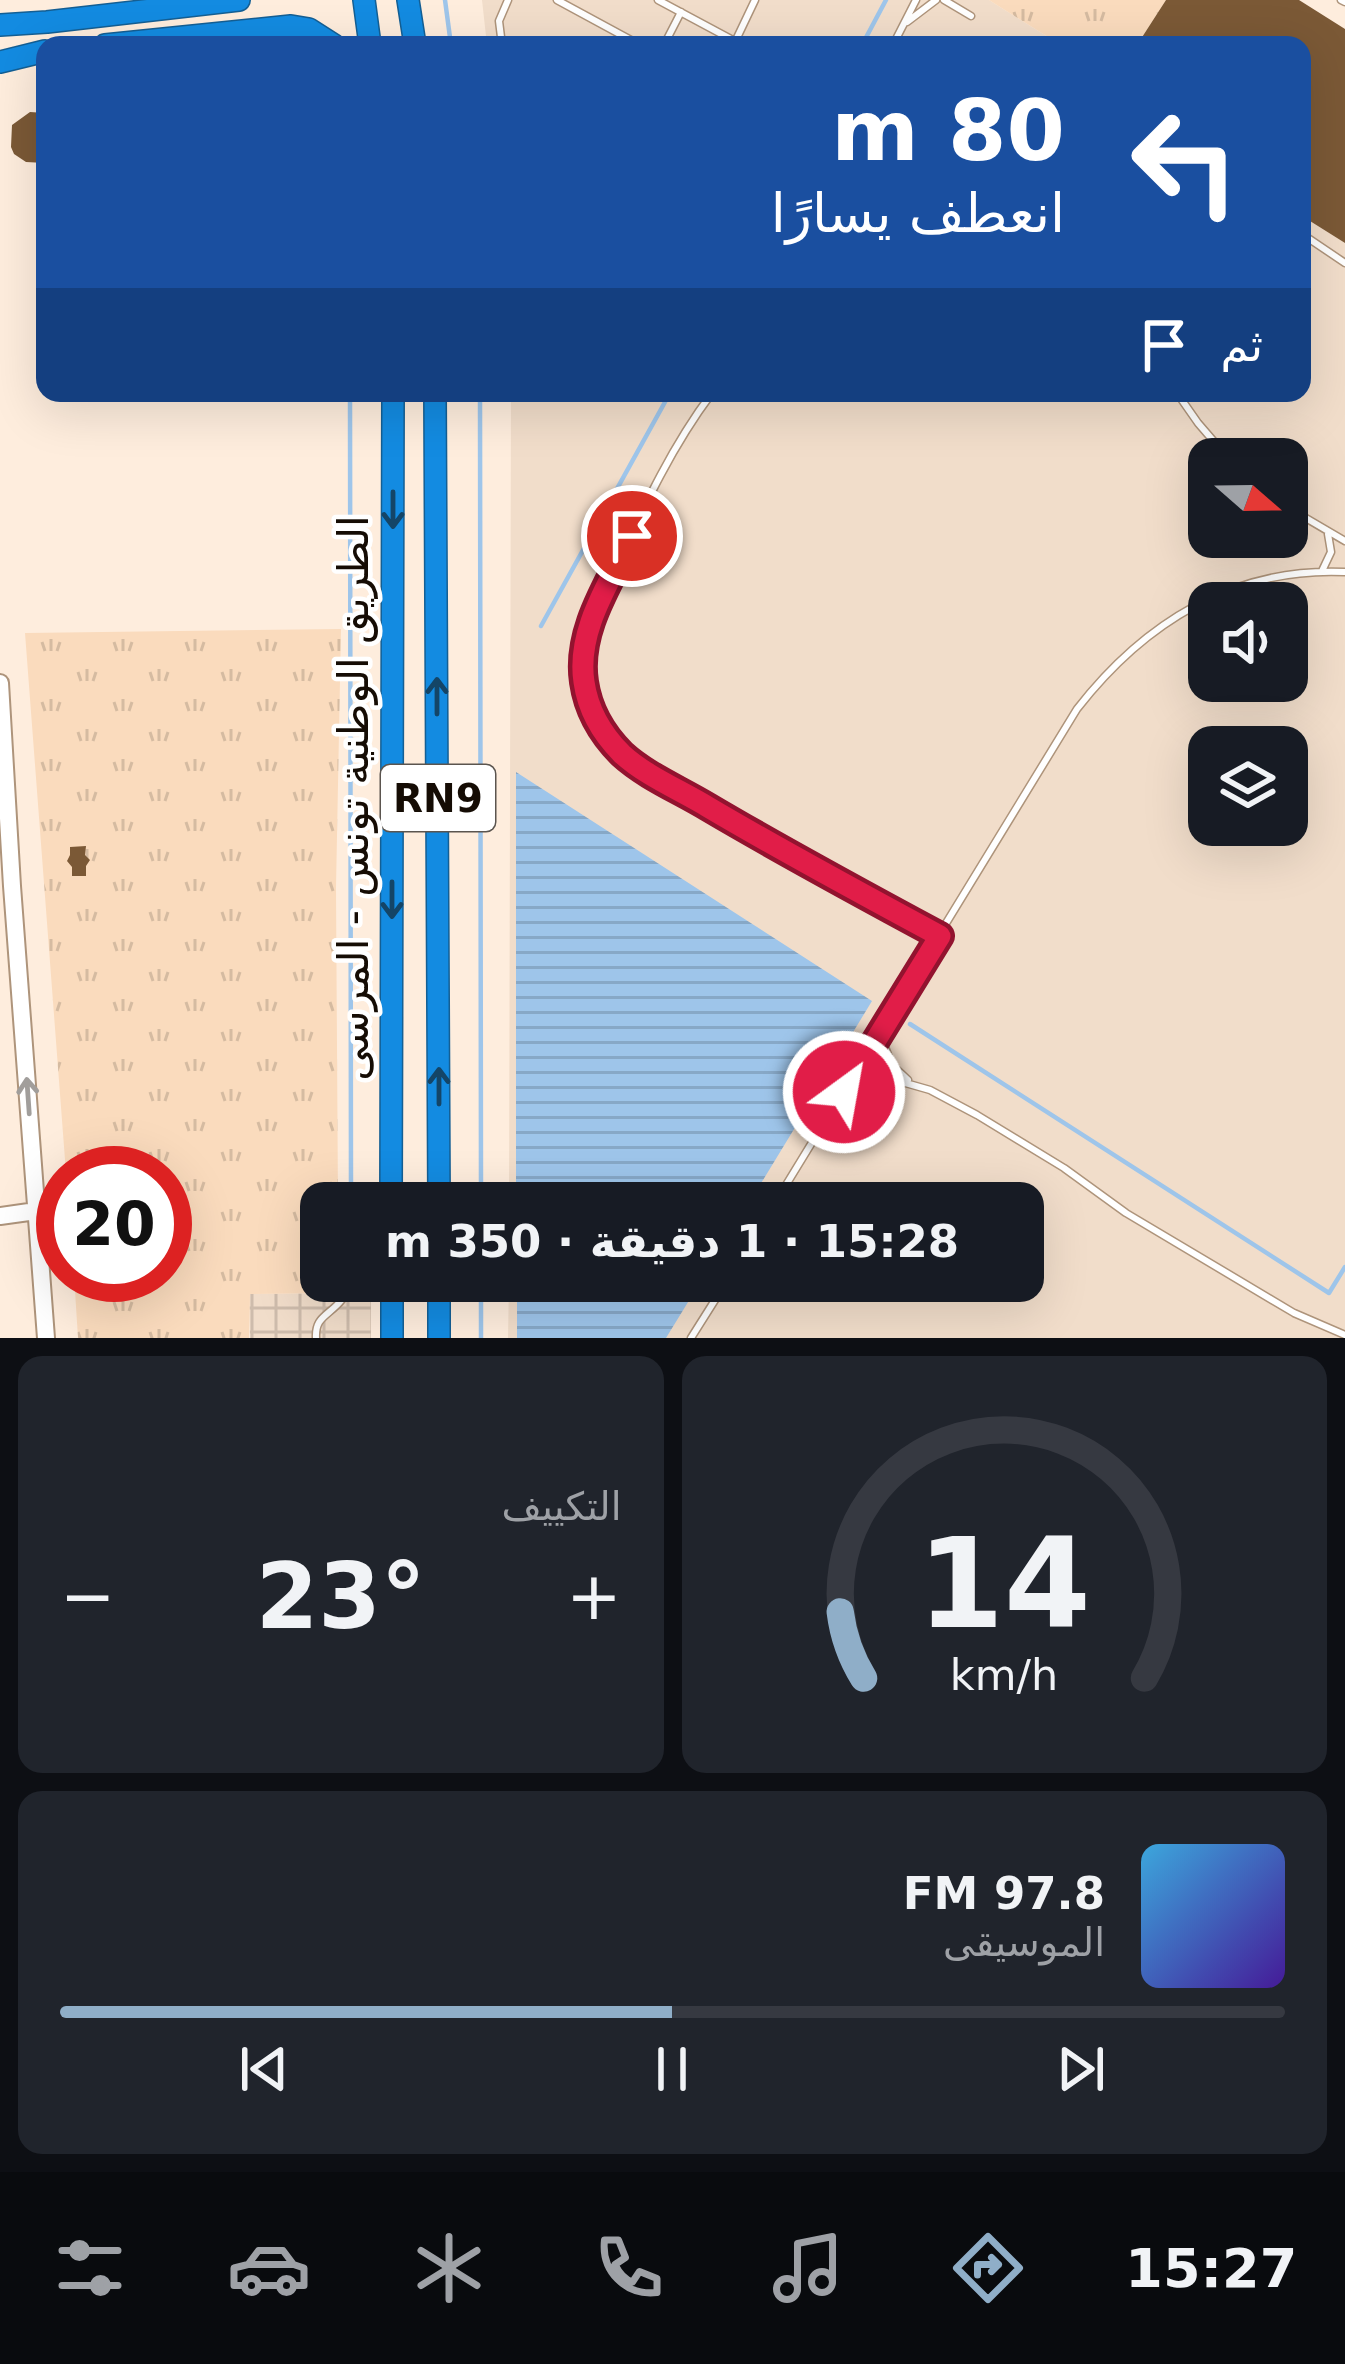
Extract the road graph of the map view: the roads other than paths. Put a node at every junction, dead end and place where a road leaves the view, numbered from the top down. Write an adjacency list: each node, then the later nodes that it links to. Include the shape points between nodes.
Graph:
1 (239, 0): 13 (highway)
2 (364, 0): 18 (highway)
3 (408, 0): 19 (highway)
4 (508, 0): 20 (lane)
5 (557, 0): 21 (lane)
6 (658, 0): 11 (lane)
7 (755, 0): 24 (lane)
8 (916, 0): 14 (lane)
9 (940, 0): 12 (lane); 14 (lane)
10 (0, 8): 13 (highway)
11 (681, 12): 22 (lane); 23 (lane)
12 (971, 16)
13 (47, 22): 15 (highway)
14 (904, 24): 25 (lane)
15 (0, 25)
16 (195, 36): 17 (highway, via 291,26)
17 (320, 36)
18 (369, 36)
19 (414, 36)
20 (501, 36)
21 (623, 36)
22 (669, 36)
23 (726, 36)
24 (742, 36)
25 (897, 36)
26 (36, 54): 27 (highway)
27 (0, 62)
28 (1311, 240): 29 (lane)
29 (1345, 263)
30 (393, 402): 45 (highway, الطريق الوطنية تونس - المرسى / RN9, one-way to 45)
31 (436, 402): 46 (highway, الطريق الوطنية تونس - المرسى / RN9, one-way to 31)
32 (706, 402): 41 (lane, via 655,484 586,635 593,714 630,760)
33 (1183, 402): 34 (lane)
34 (1210, 438)
35 (1308, 519): 36 (lane)
36 (1327, 530): 37 (lane); 38 (lane, via 1331,552)
37 (1345, 541)
38 (1322, 571): 39 (lane); 41 (lane, via 1241,586 1132,647 1078,710)
39 (1345, 572)
40 (0, 683): 48 (main road, one-way to 40)
41 (940, 936): 42 (lane)
42 (880, 1033): 43 (lane, via 892,1065); 44 (lane)
43 (916, 1085): 44 (lane, via 873,1083); 55 (lane, via 1294,1313)
44 (844, 1092): 47 (lane)
45 (391, 1182)
46 (439, 1182)
47 (788, 1182)
48 (36, 1211): 49 (main road)
49 (0, 1216)
50 (43, 1302): 56 (main road)
51 (340, 1302): 57 (lane, via 320,1318)
52 (392, 1302): 58 (highway)
53 (439, 1302): 59 (highway)
54 (714, 1302): 60 (lane)
55 (1345, 1335)
56 (46, 1338)
57 (316, 1338)
58 (392, 1338)
59 (440, 1338)
60 (691, 1338)

